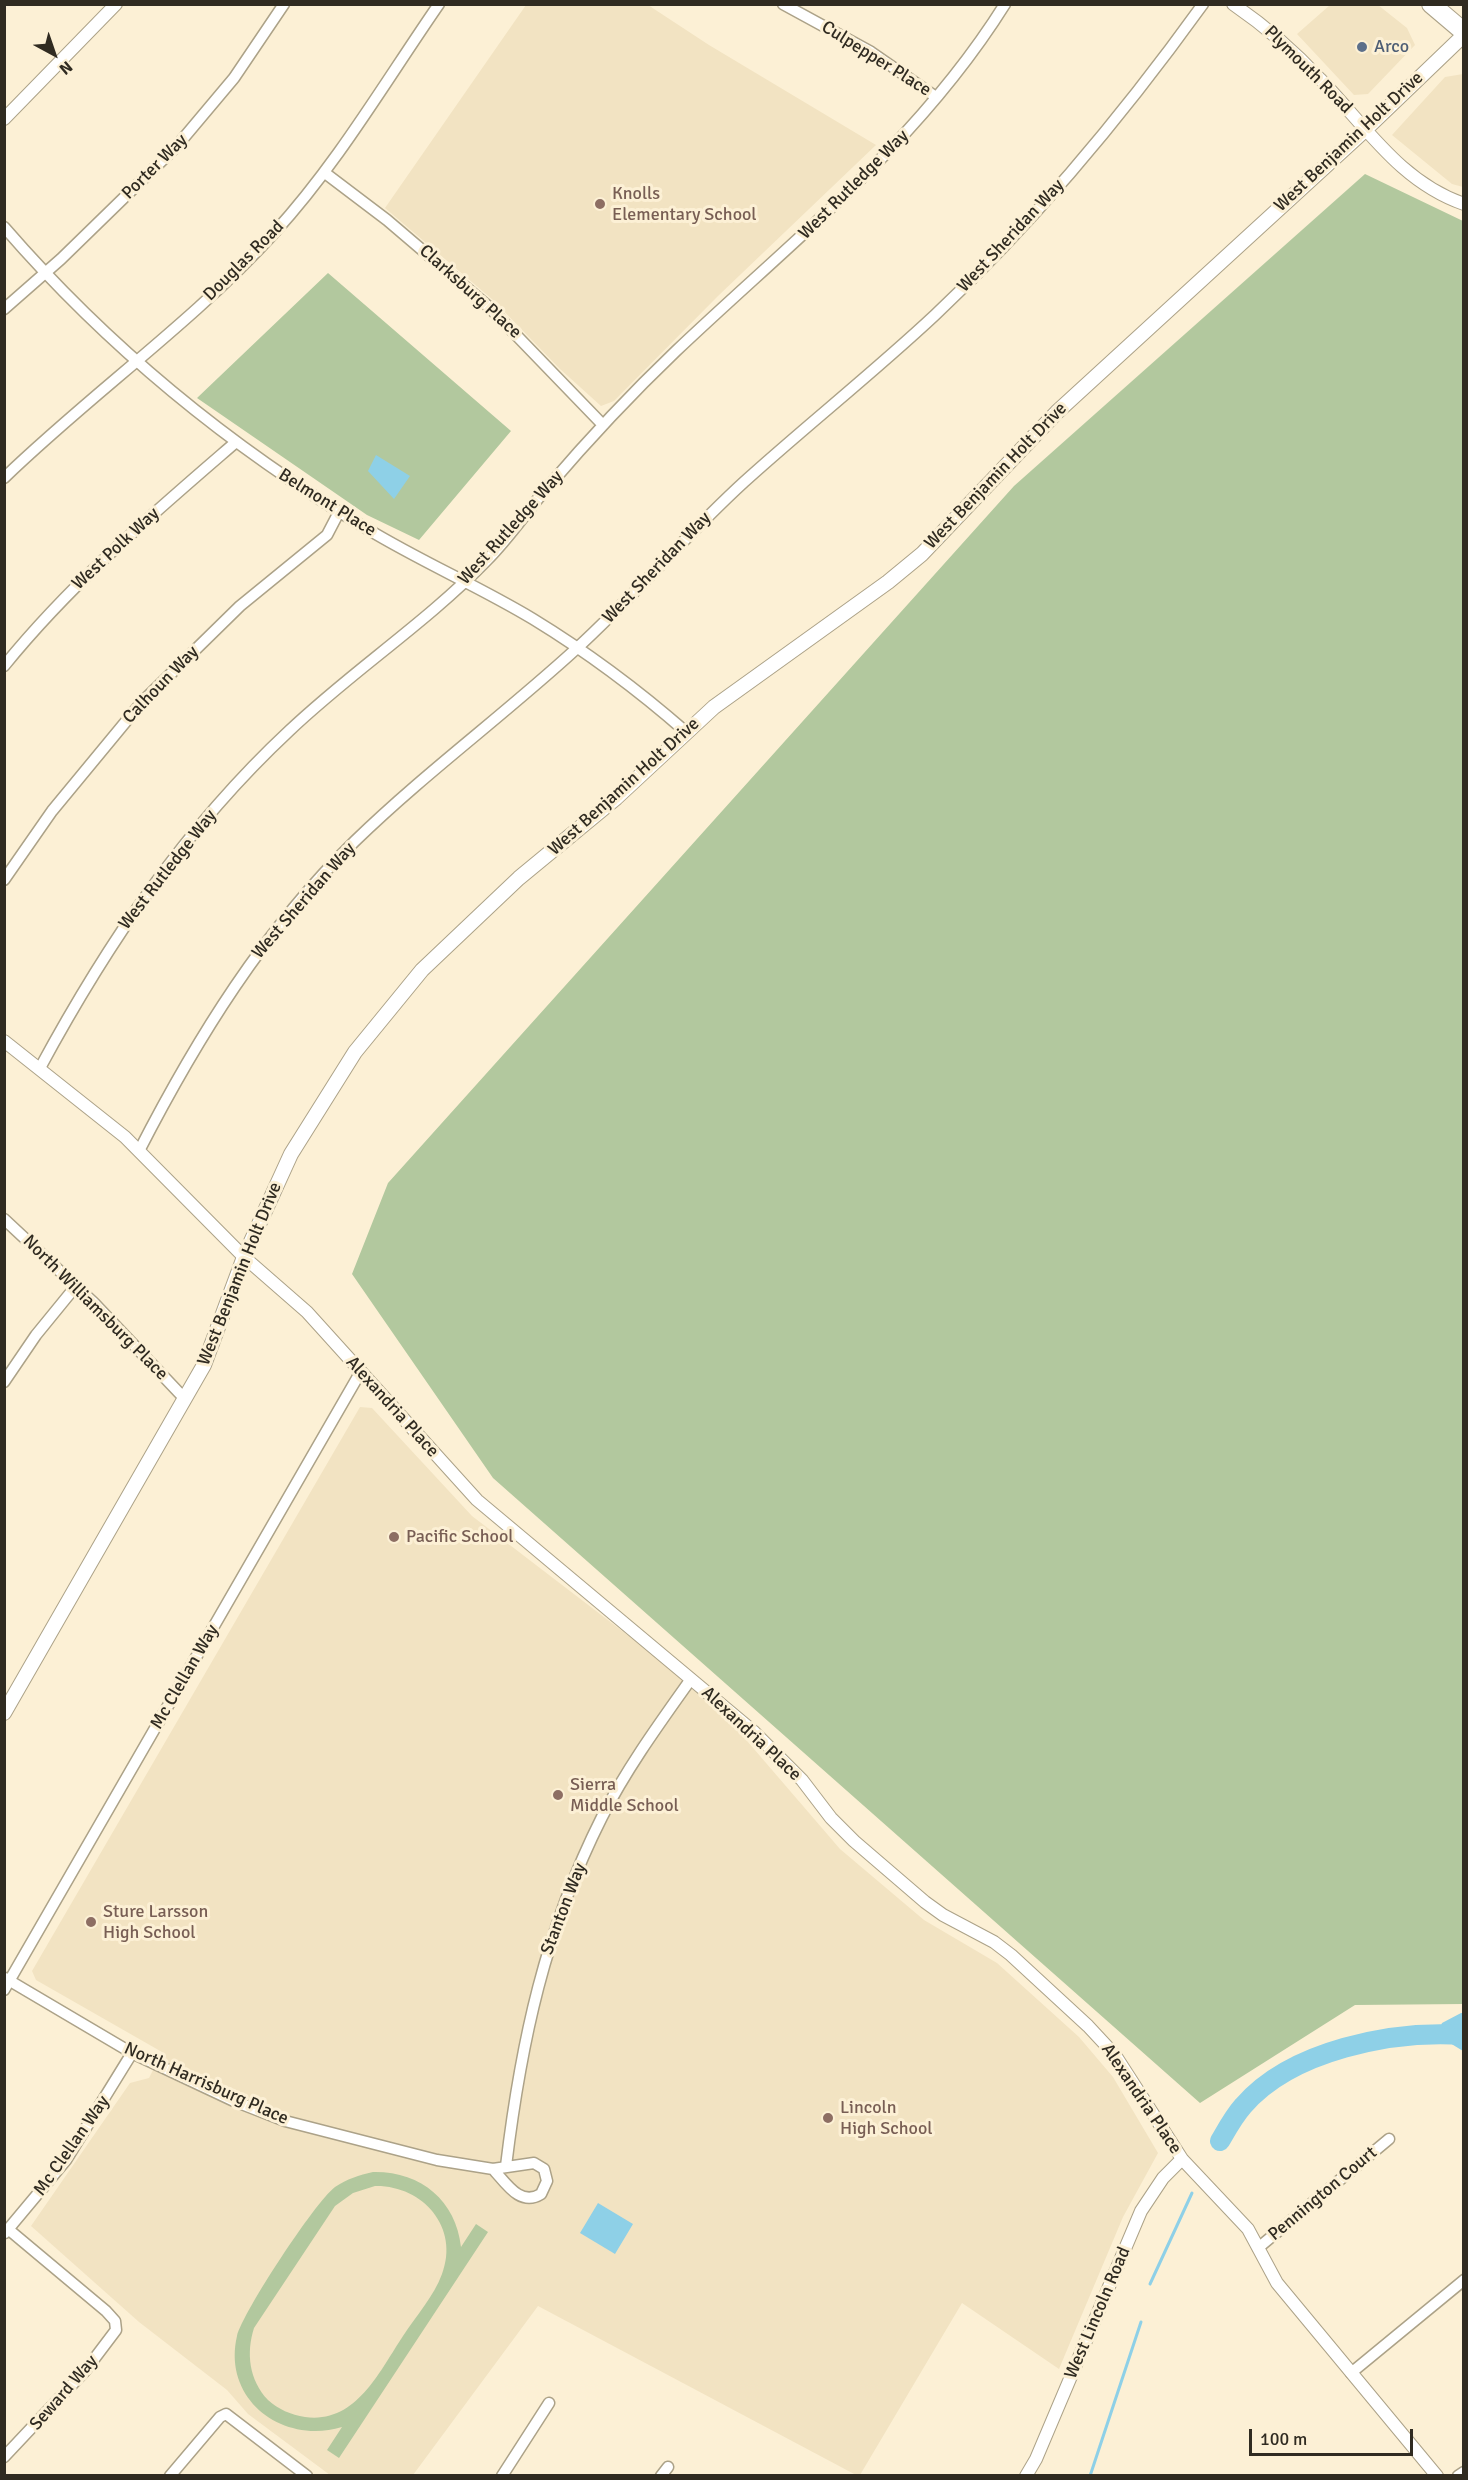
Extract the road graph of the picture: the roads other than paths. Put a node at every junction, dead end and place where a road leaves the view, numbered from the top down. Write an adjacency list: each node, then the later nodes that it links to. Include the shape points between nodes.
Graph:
1 (116, 4): 11 (street)
2 (284, 4): 16 (street, Porter Way, via 234,78 176,147)
3 (439, 4): 13 (street, Douglas Road)
4 (783, 4): 10 (street, Culpepper Place, via 871,52)
5 (1005, 4): 10 (street, West Rutledge Way)
6 (1203, 4): 24 (street, West Sheridan Way, via 1089,152 982,269 884,362 729,496)
7 (1233, 4): 12 (street, Plymouth Road, via 1286,45)
8 (1431, 4): 9 (highway)
9 (1464, 34): 12 (main road, West Benjamin Holt Drive)
10 (936, 97): 19 (street, West Rutledge Way, via 845,198 676,351)
11 (4, 119)
12 (1365, 129): 14 (street, Plymouth Road, via 1414,178); 26 (main road, West Benjamin Holt Drive, via 1057,412 922,554 714,707)
13 (325, 173): 18 (street, Douglas Road, via 236,273); 19 (street, Clarksburg Place, via 489,307)
14 (1464, 204)
15 (4, 227): 16 (street, Belmont Place)
16 (46, 273): 17 (street, Porter Way); 18 (street, Belmont Place)
17 (4, 309)
18 (137, 361): 20 (street, Belmont Place); 21 (street, Douglas Road)
19 (603, 425): 23 (street, West Rutledge Way)
20 (236, 442): 22 (street, Belmont Place); 25 (street, West Polk Way, via 89,573)
21 (4, 478)
22 (339, 512): 23 (street, Belmont Place); 27 (street, Calhoun Way, via 327,536 240,606 142,702 52,811)
23 (465, 582): 24 (street, Belmont Place); 29 (street, West Rutledge Way, via 290,730 207,817 126,922 90,977)
24 (577, 648): 26 (street, Belmont Place); 30 (street, West Sheridan Way, via 405,794 298,903 202,1034)
25 (4, 666)
26 (686, 732): 32 (main road, West Benjamin Holt Drive, via 616,798 472,920 393,1003 355,1052 295,1147)
27 (4, 879)
28 (4, 1041): 29 (street, Alexandria Place)
29 (40, 1068): 30 (street, Alexandria Place)
30 (139, 1151): 32 (street, Alexandria Place)
31 (4, 1219): 33 (street, North Williamsburg Place)
32 (244, 1257): 34 (street, Alexandria Place, via 307,1312); 36 (main road, West Benjamin Holt Drive, via 212,1347)
33 (76, 1286): 35 (street); 36 (street, North Williamsburg Place)
34 (360, 1373): 37 (street, Alexandria Place, via 477,1500); 39 (street, Mc Clellan Way)
35 (4, 1382)
36 (184, 1398): 38 (main road, West Benjamin Holt Drive)
37 (691, 1679): 42 (street, Alexandria Place, via 775,1751 854,1841 943,1915 1011,1955 1088,2026 1115,2055); 43 (street, Stanton Way, via 615,1793 571,1888 544,1959 519,2070)
38 (4, 1713)
39 (6, 1983): 40 (street, North Harrisburg Place)
40 (132, 2053): 44 (street, North Harrisburg Place, via 285,2121 436,2160); 45 (street, Mc Clellan Way, via 66,2160)
41 (1389, 2139): 46 (street, Pennington Court)
42 (1182, 2159): 46 (street, Alexandria Place, via 1242,2220); 55 (street, West Lincoln Road, via 1163,2178 1141,2211)
43 (506, 2166): 44 (street, North Harrisburg Place); 44 (street, North Harrisburg Place, via 540,2166 547,2175 541,2194 531,2198 517,2195)
44 (493, 2169)
45 (6, 2231): 50 (street, Seward Way, via 106,2311 116,2325 85,2371)
46 (1258, 2248): 48 (street, Alexandria Place, via 1277,2283)
47 (1464, 2280): 48 (street)
48 (1351, 2373): 56 (street, Alexandria Place)
49 (549, 2403): 54 (street)
50 (4, 2457)
51 (1464, 2472): 57 (street)
52 (170, 2475): 53 (street, via 223,2415 230,2416)
53 (307, 2475)
54 (502, 2475)
55 (1026, 2475)
56 (1437, 2475)
57 (1458, 2475)

